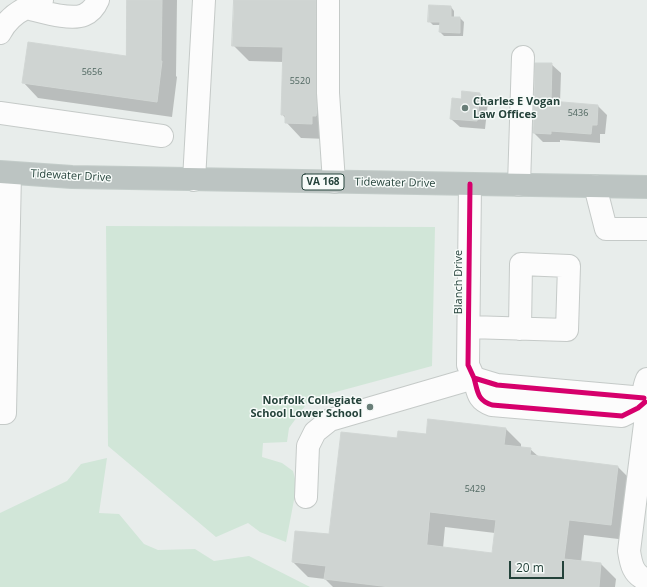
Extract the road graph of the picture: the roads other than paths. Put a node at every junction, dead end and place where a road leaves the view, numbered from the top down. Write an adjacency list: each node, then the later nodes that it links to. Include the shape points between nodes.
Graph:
1 (98, 0): 5 (street, via 93,10 75,17)
2 (204, 0): 11 (street)
3 (328, 0): 12 (street, via 328,93)
4 (0, 4): 5 (street)
5 (34, 4): 6 (street, via 13,15)
6 (0, 33)
7 (523, 57): 14 (street)
8 (0, 113): 9 (street)
9 (162, 136)
10 (5, 172): 11 (highway, Tidewater Drive / VA 168, via 72,177); 22 (street, via 4,413)
11 (194, 180): 12 (highway, Tidewater Drive / VA 168)
12 (334, 182): 13 (highway, Tidewater Drive / VA 168)
13 (470, 184): 14 (highway, Tidewater Drive / VA 168); 18 (street, Blanch Drive)
14 (519, 185): 15 (highway, Tidewater Drive / VA 168)
15 (595, 186): 16 (highway, Tidewater Drive / VA 168); 17 (street, via 606,229)
16 (647, 187)
17 (647, 229)
18 (469, 327): 19 (street); 20 (street, Blanch Drive, via 468,365)
19 (520, 328)
20 (474, 378): 21 (street, via 497,385); 23 (street, via 330,420 315,432 308,446)
21 (646, 399): 24 (street, via 629,551 631,565 641,578)
22 (0, 413)
23 (306, 496)
24 (647, 580)

